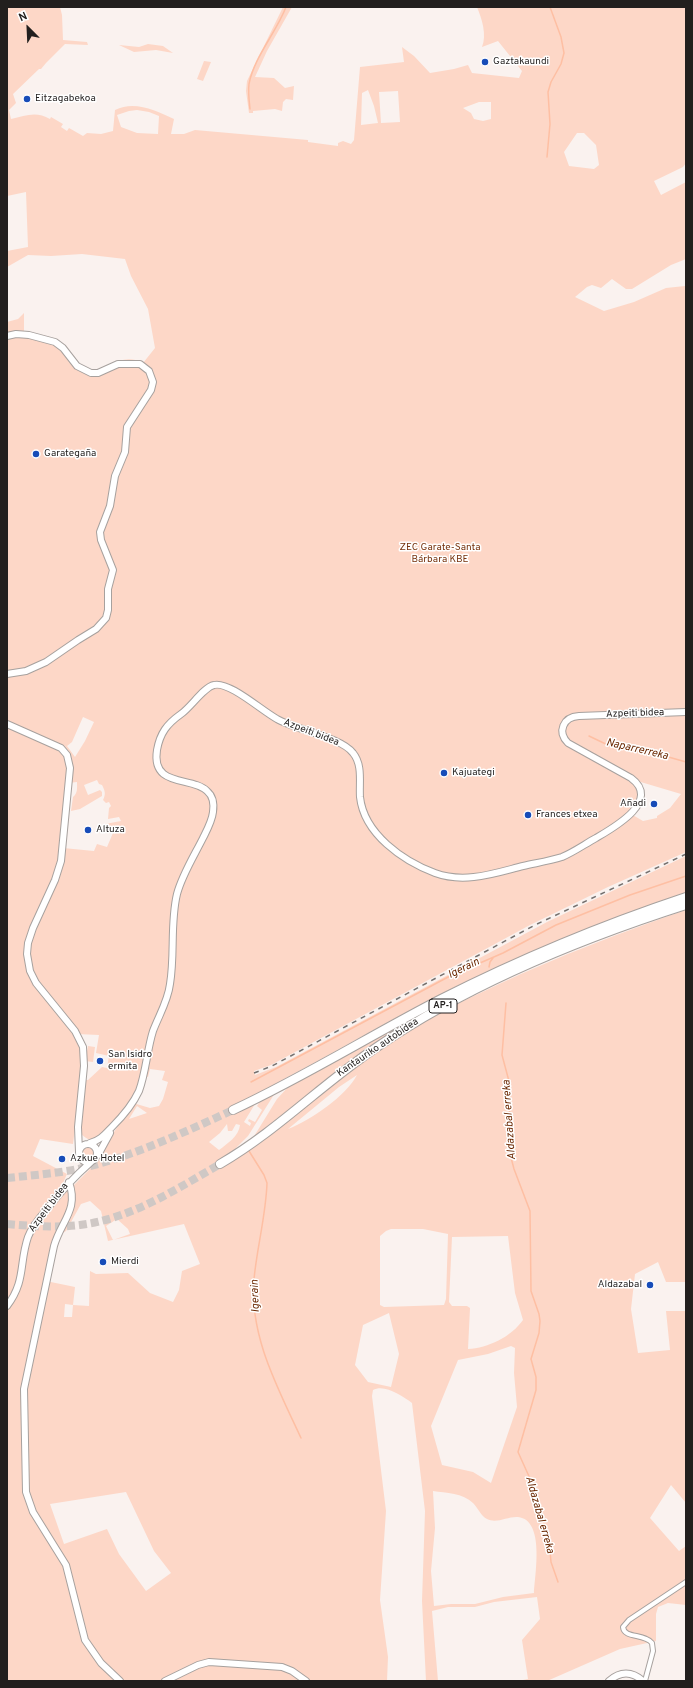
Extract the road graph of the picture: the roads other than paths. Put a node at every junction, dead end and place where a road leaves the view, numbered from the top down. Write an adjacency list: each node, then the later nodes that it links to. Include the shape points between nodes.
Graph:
1 (7, 336): 2 (street, via 25,335 55,342 77,366 90,372 98,373 122,364 141,365 150,371 153,382 151,390 127,427 125,452 115,476 110,506 100,532 113,570 108,589 106,618 96,629 46,662 23,672)
2 (7, 674)
3 (686, 712): 8 (street, Azpeiti bidea, via 569,718 563,724 562,731 568,743 631,778 637,784 640,796 635,809 615,827 564,856 482,876 458,878 435,873 412,862 392,848 377,832 363,809 358,763 349,749 312,732 285,724 226,686 218,684 208,687 191,707 166,726 157,748 157,762 163,772 176,781 205,789 212,798 213,810 177,894 170,987 153,1032 141,1085 133,1102)
4 (7, 724): 9 (street, Azpeiti bidea, via 61,748 70,763 60,866 33,928 27,954 36,983 75,1031 83,1047 84,1066)
5 (686, 897): 7 (highway, Kantauriko autobidea / AP-1, via 572,939 487,976)
6 (686, 905): 14 (highway, Kantauriko autobidea / AP-1, via 554,954 432,1012 356,1061 265,1133)
7 (233, 1110)
8 (116, 1123): 10 (street, Azpeiti bidea, via 100,1139); 12 (street, Azpeiti bidea)
9 (78, 1127): 10 (street, via 81,1137); 11 (street, Azpeiti bidea)
10 (90, 1143): 11 (street, via 83,1145); 12 (street, via 97,1149)
11 (79, 1153): 13 (street, via 83,1160); 15 (street, Azpeiti bidea, via 79,1166)
12 (97, 1156): 13 (street)
13 (91, 1162): 15 (street, Azpeiti bidea)
14 (220, 1164)
15 (70, 1181): 16 (street, Azpeiti bidea); 17 (street)
16 (62, 1190): 17 (street, via 68,1194); 18 (street, Azpeiti bidea, via 29,1233 20,1282)
17 (72, 1203): 20 (street, via 54,1246 25,1382 26,1492 33,1512 67,1567 85,1640 104,1666)
18 (7, 1306)
19 (686, 1582): 24 (street, via 636,1615 623,1627 626,1634 646,1638 652,1644 653,1651)
20 (120, 1681)
21 (165, 1681): 22 (street, via 198,1665 214,1661 282,1667)
22 (306, 1681)
23 (609, 1681): 24 (street, via 616,1675 626,1673)
24 (644, 1681)

